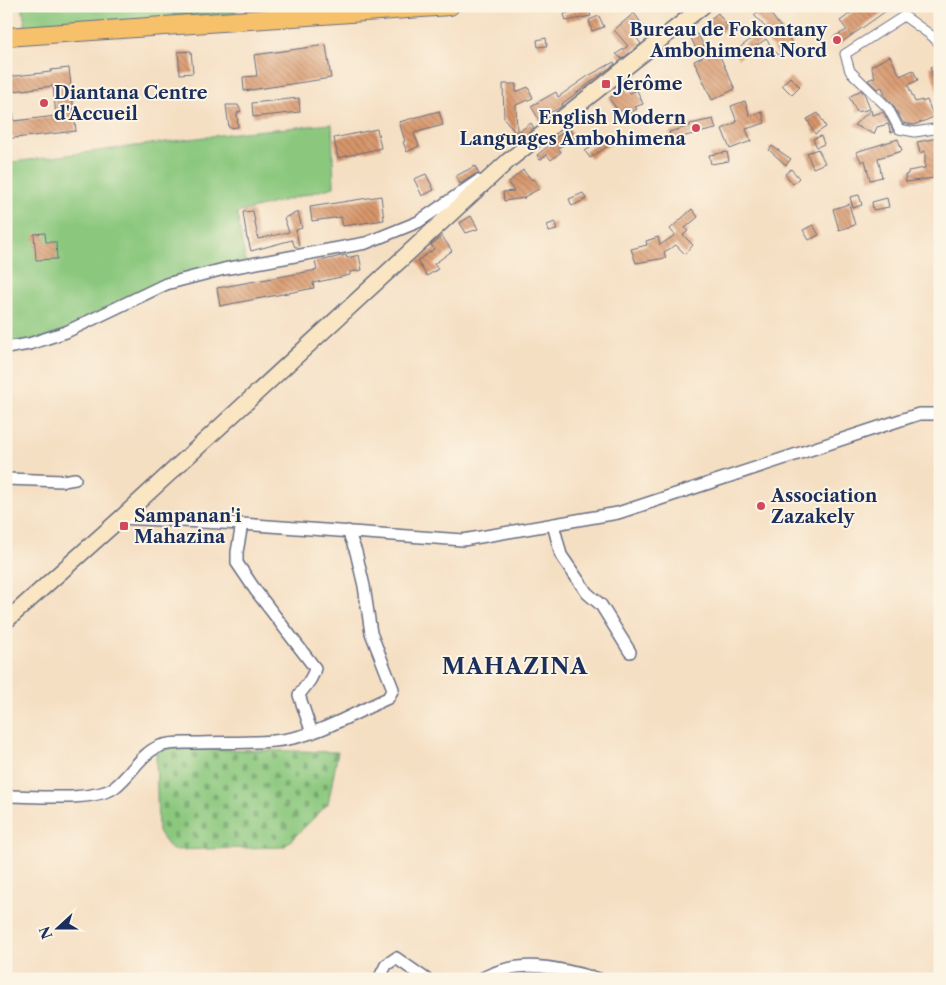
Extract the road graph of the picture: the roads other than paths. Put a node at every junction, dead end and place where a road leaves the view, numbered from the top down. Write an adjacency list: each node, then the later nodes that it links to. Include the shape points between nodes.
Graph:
1 (450, 6): 3 (main road)
2 (703, 6): 6 (main road)
3 (6, 37)
4 (940, 44): 5 (street, via 904,16 845,54 850,71 888,108 899,129 915,132)
5 (940, 128)
6 (508, 161): 7 (street, via 418,222 366,243 224,269 166,284 66,332); 11 (main road)
7 (6, 348)
8 (940, 414): 13 (street, via 919,414 618,513)
9 (6, 479): 10 (street)
10 (75, 479)
11 (121, 518): 12 (street); 15 (main road)
12 (242, 524): 14 (street); 17 (street, via 237,563 314,668 313,676 300,695)
13 (554, 524): 14 (street, via 463,540); 16 (street, via 561,555 587,593 601,605)
14 (348, 531): 17 (street, via 364,586 370,633 393,689 388,698)
15 (6, 621)
16 (630, 652)
17 (312, 733): 18 (street, via 274,741 160,746 104,793 89,796)
18 (6, 796)
19 (379, 979): 20 (street, via 386,965 396,958)
20 (426, 979)
21 (481, 979): 22 (street, via 497,970 540,966)
22 (598, 979)

